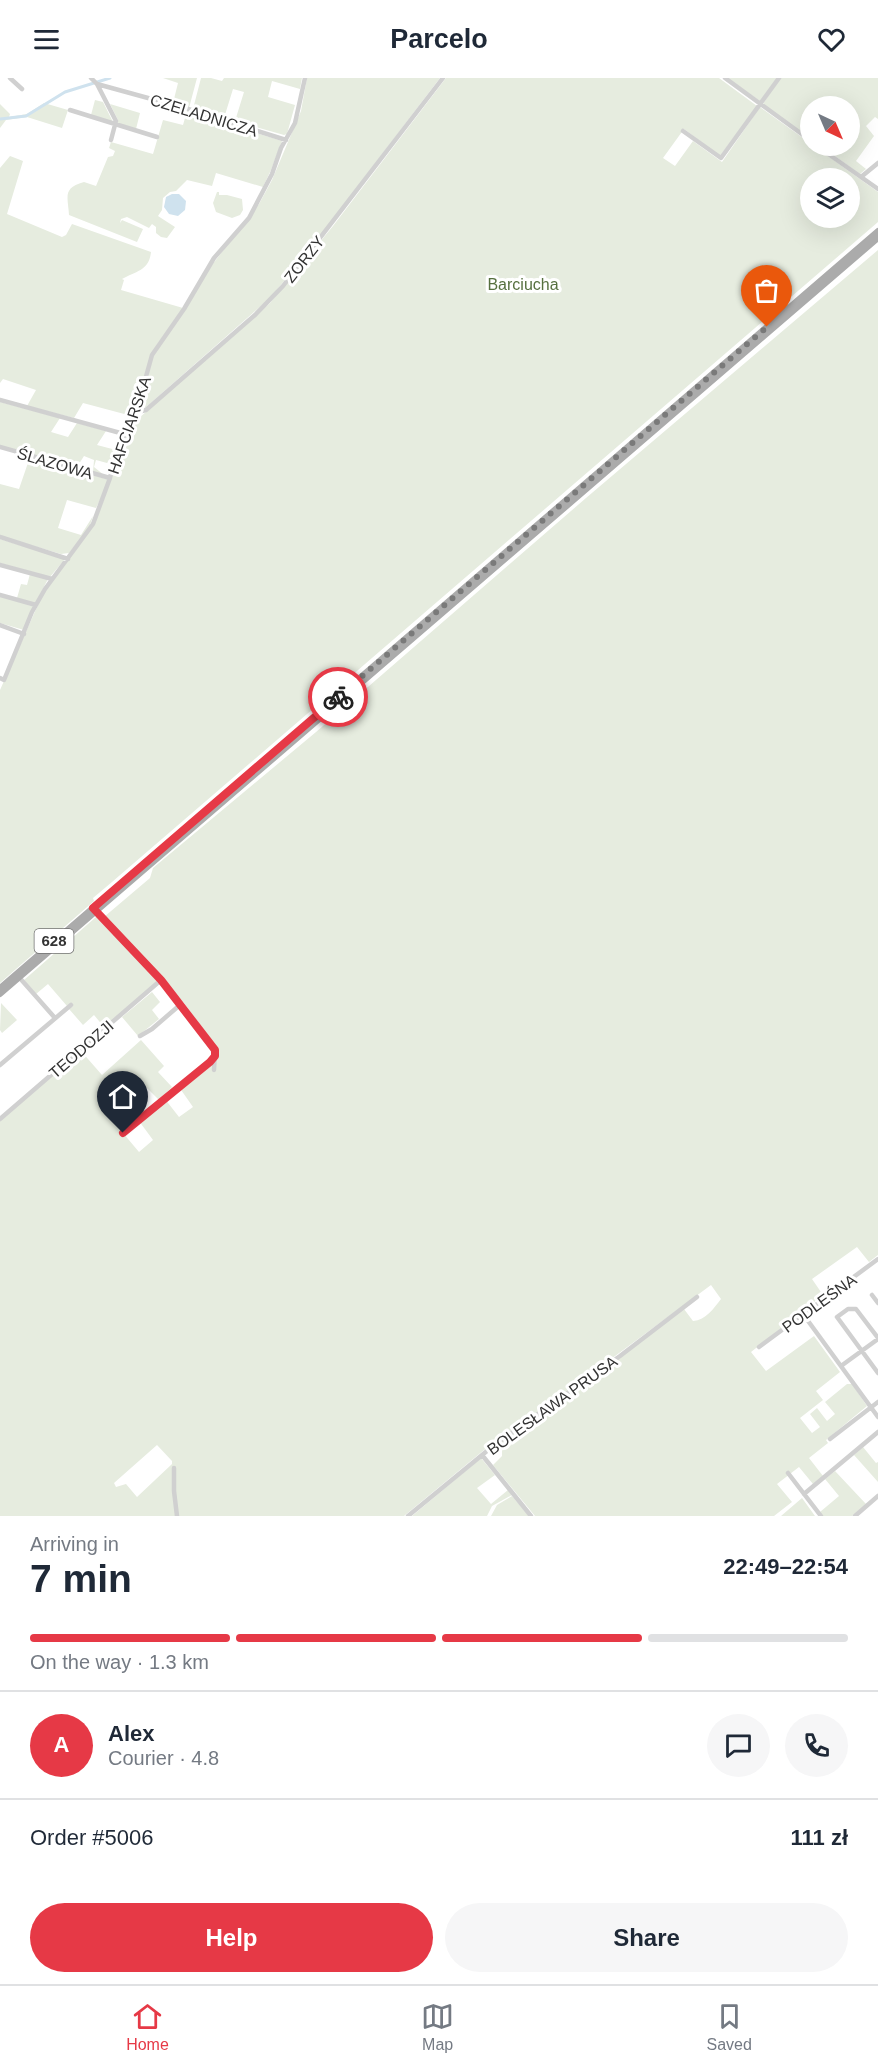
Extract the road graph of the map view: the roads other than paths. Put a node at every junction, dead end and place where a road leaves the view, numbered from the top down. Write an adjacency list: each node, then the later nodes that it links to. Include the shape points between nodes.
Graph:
1 (10, 78): 7 (street)
2 (305, 78): 15 (street, HAFCIARSKA, via 297,118)
3 (443, 78): 23 (street, ZORZY, via 272,299 147,409)
4 (725, 78): 8 (street)
5 (779, 78): 8 (street)
6 (95, 82): 10 (street); 15 (street, CZELADNICZA)
7 (22, 89)
8 (760, 104): 11 (street, via 721,158); 12 (street)
9 (70, 110): 10 (street)
10 (116, 124): 13 (street); 14 (street)
11 (683, 131)
12 (800, 133)
13 (157, 137)
14 (111, 140)
15 (286, 140): 23 (street, HAFCIARSKA, via 247,221 214,258 152,355)
16 (832, 156): 18 (street)
17 (878, 163): 18 (street)
18 (861, 177): 19 (street)
19 (878, 189)
20 (878, 231): 36 (main road, 628)
21 (878, 238): 36 (main road, 628)
22 (0, 400): 24 (street)
23 (137, 409): 24 (street, HAFCIARSKA)
24 (124, 434): 26 (street, HAFCIARSKA)
25 (0, 447): 26 (street, ŚLAZOWA)
26 (110, 478): 28 (street, HAFCIARSKA, via 93,524)
27 (0, 537): 28 (street)
28 (68, 559): 30 (street, HAFCIARSKA)
29 (0, 565): 30 (street)
30 (51, 579): 32 (street, HAFCIARSKA)
31 (0, 595): 32 (street)
32 (36, 605): 34 (street, HAFCIARSKA)
33 (0, 625): 34 (street)
34 (24, 634): 35 (street, HAFCIARSKA)
35 (2, 679)
36 (94, 910): 37 (main road, 628); 38 (street)
37 (17, 976): 39 (main road, 628); 40 (main road, 628); 43 (street)
38 (161, 980): 41 (street); 48 (street, TEODOZJI)
39 (0, 988)
40 (0, 994)
41 (181, 1004): 44 (street); 45 (street, via 213,1046)
42 (71, 1005): 43 (street)
43 (55, 1018): 46 (street)
44 (140, 1036)
45 (215, 1056): 47 (street); 49 (street)
46 (0, 1065)
47 (214, 1070)
48 (0, 1119)
49 (123, 1133)
50 (878, 1259): 54 (street, PODLEŚNA)
51 (872, 1295): 53 (street)
52 (697, 1297): 65 (street, BOLESŁAWA PRUSA)
53 (878, 1303)
54 (803, 1314): 56 (street, PODLEŚNA); 58 (street)
55 (878, 1339): 57 (street); 57 (street, via 856,1309 848,1309 837,1317)
56 (759, 1347)
57 (862, 1351): 58 (street); 59 (street)
58 (841, 1366): 61 (street)
59 (878, 1373)
60 (878, 1402): 61 (street)
61 (871, 1407): 62 (street); 64 (street)
62 (878, 1417)
63 (878, 1432): 68 (street)
64 (830, 1439)
65 (482, 1455): 71 (street, BOLESŁAWA PRUSA); 72 (street)
66 (174, 1468): 70 (street)
67 (788, 1473): 68 (street)
68 (804, 1494): 73 (street)
69 (878, 1496): 74 (street)
70 (177, 1516)
71 (408, 1516)
72 (531, 1516)
73 (821, 1516)
74 (855, 1516)

